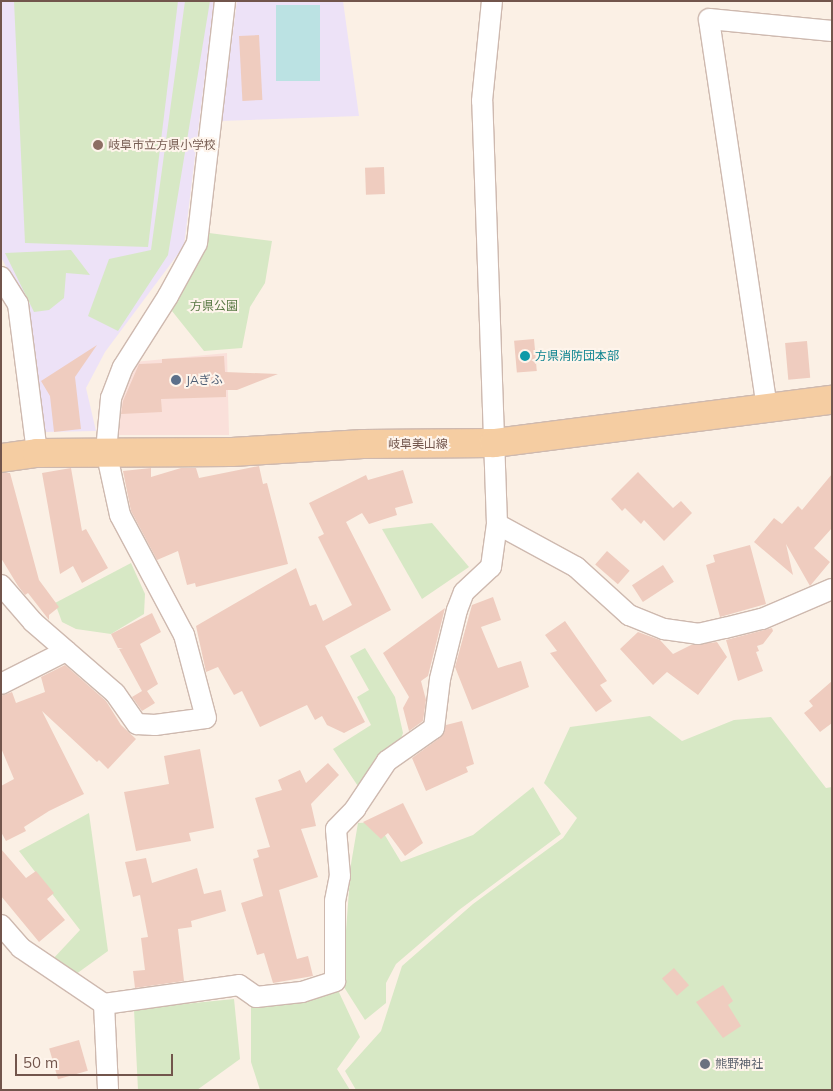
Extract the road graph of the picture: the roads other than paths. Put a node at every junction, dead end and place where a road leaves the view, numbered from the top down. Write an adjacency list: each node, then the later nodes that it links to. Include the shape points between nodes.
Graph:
1 (225, 1): 8 (street, via 197,243 123,367 111,398)
2 (492, 1): 7 (street, via 482,101)
3 (832, 31): 6 (street, via 710,19)
4 (1, 277): 9 (street, via 18,304)
5 (832, 400): 6 (main road, 岐阜美山線)
6 (767, 408): 7 (main road, 岐阜美山線)
7 (494, 443): 8 (main road, 岐阜美山線, via 363,444 232,452); 11 (street)
8 (106, 451): 9 (main road, 岐阜美山線); 14 (street, via 120,515 184,635 206,718 155,725 137,724 115,693)
9 (38, 453): 10 (main road, 岐阜美山線)
10 (1, 458)
11 (497, 524): 13 (street, via 576,567 629,615 664,629 698,634 725,628 762,618); 17 (street, via 491,566 464,592 457,610 440,679 434,728 388,761 355,809 336,829 340,876 334,901 335,981 302,992 256,997 239,985)
12 (1, 585): 14 (street, via 33,622)
13 (832, 589)
14 (66, 651): 15 (street)
15 (1, 684)
16 (1, 925): 17 (street, via 21,948)
17 (104, 1004): 18 (street)
18 (108, 1090)

